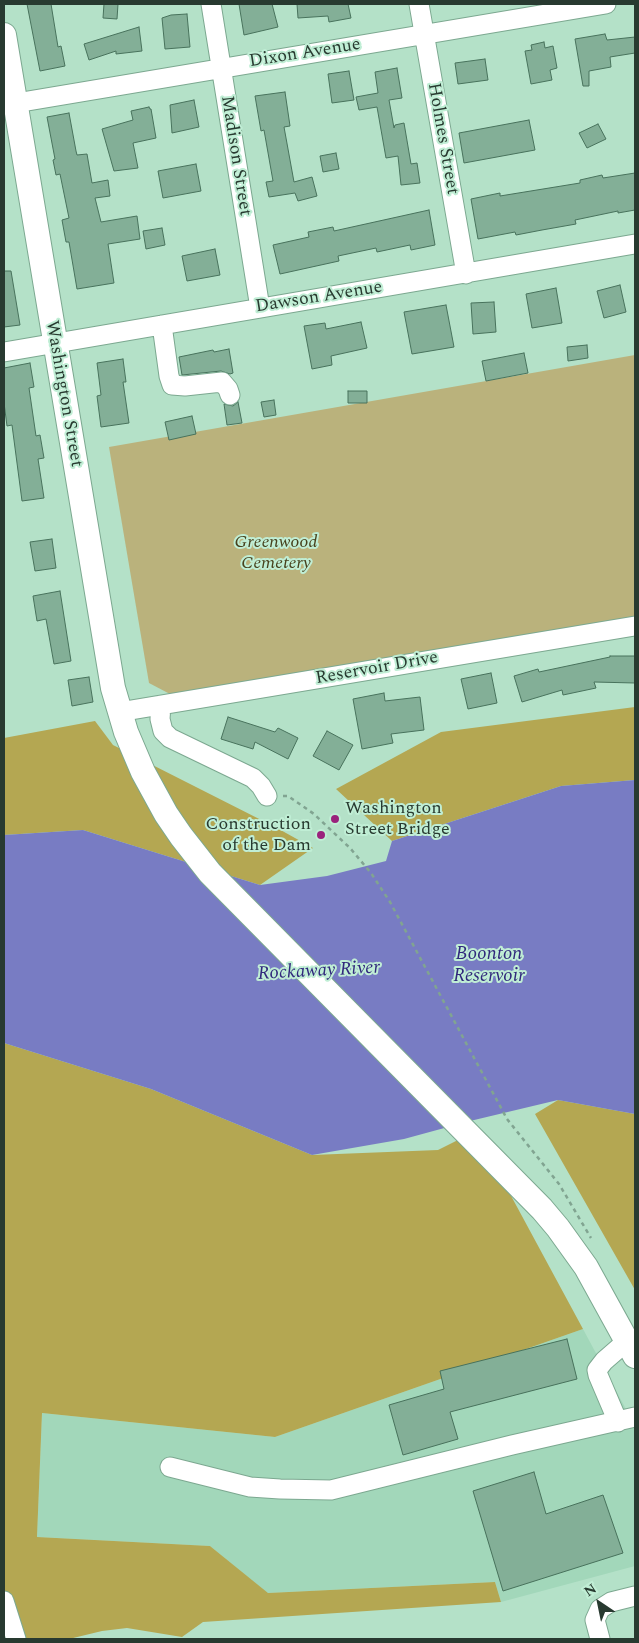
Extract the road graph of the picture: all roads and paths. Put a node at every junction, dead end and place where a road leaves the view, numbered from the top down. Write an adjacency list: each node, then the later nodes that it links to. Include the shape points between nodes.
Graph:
1 (210, 4): 6 (street, Madison Street)
2 (419, 4): 5 (street, Holmes Street)
3 (606, 4): 5 (street, Dixon Avenue)
4 (4, 34): 7 (main road, Washington Street)
5 (425, 34): 6 (street, Dixon Avenue); 9 (street, Holmes Street)
6 (221, 68): 7 (street, Dixon Avenue); 10 (street, Madison Street)
7 (10, 104): 12 (main road, Washington Street)
8 (635, 244): 9 (street, Dawson Avenue)
9 (466, 274): 10 (street, Dawson Avenue)
10 (260, 308): 11 (street, Dawson Avenue)
11 (162, 325): 12 (street, Dawson Avenue); 14 (street, via 172,385 222,382)
12 (54, 343): 13 (street, Dawson Avenue); 17 (main road, Washington Street)
13 (4, 352)
14 (230, 396)
15 (635, 626): 16 (street, Reservoir Drive)
16 (161, 705): 17 (street, Reservoir Drive); 18 (street, via 163,731 170,738 252,778)
17 (119, 712): 20 (main road, Washington Street, via 154,794 210,873 542,1209 572,1246)
18 (267, 796): 19 (path, via 288,796 326,824 361,860 381,888 507,1119 559,1184)
19 (592, 1240)
20 (631, 1349): 21 (street, via 604,1361 598,1370)
21 (626, 1419): 22 (street, via 330,1490 250,1487)
22 (170, 1467)
23 (635, 1596): 26 (street, via 611,1602 600,1609 595,1620)
24 (4, 1601): 25 (street)
25 (16, 1639)
26 (600, 1639)

